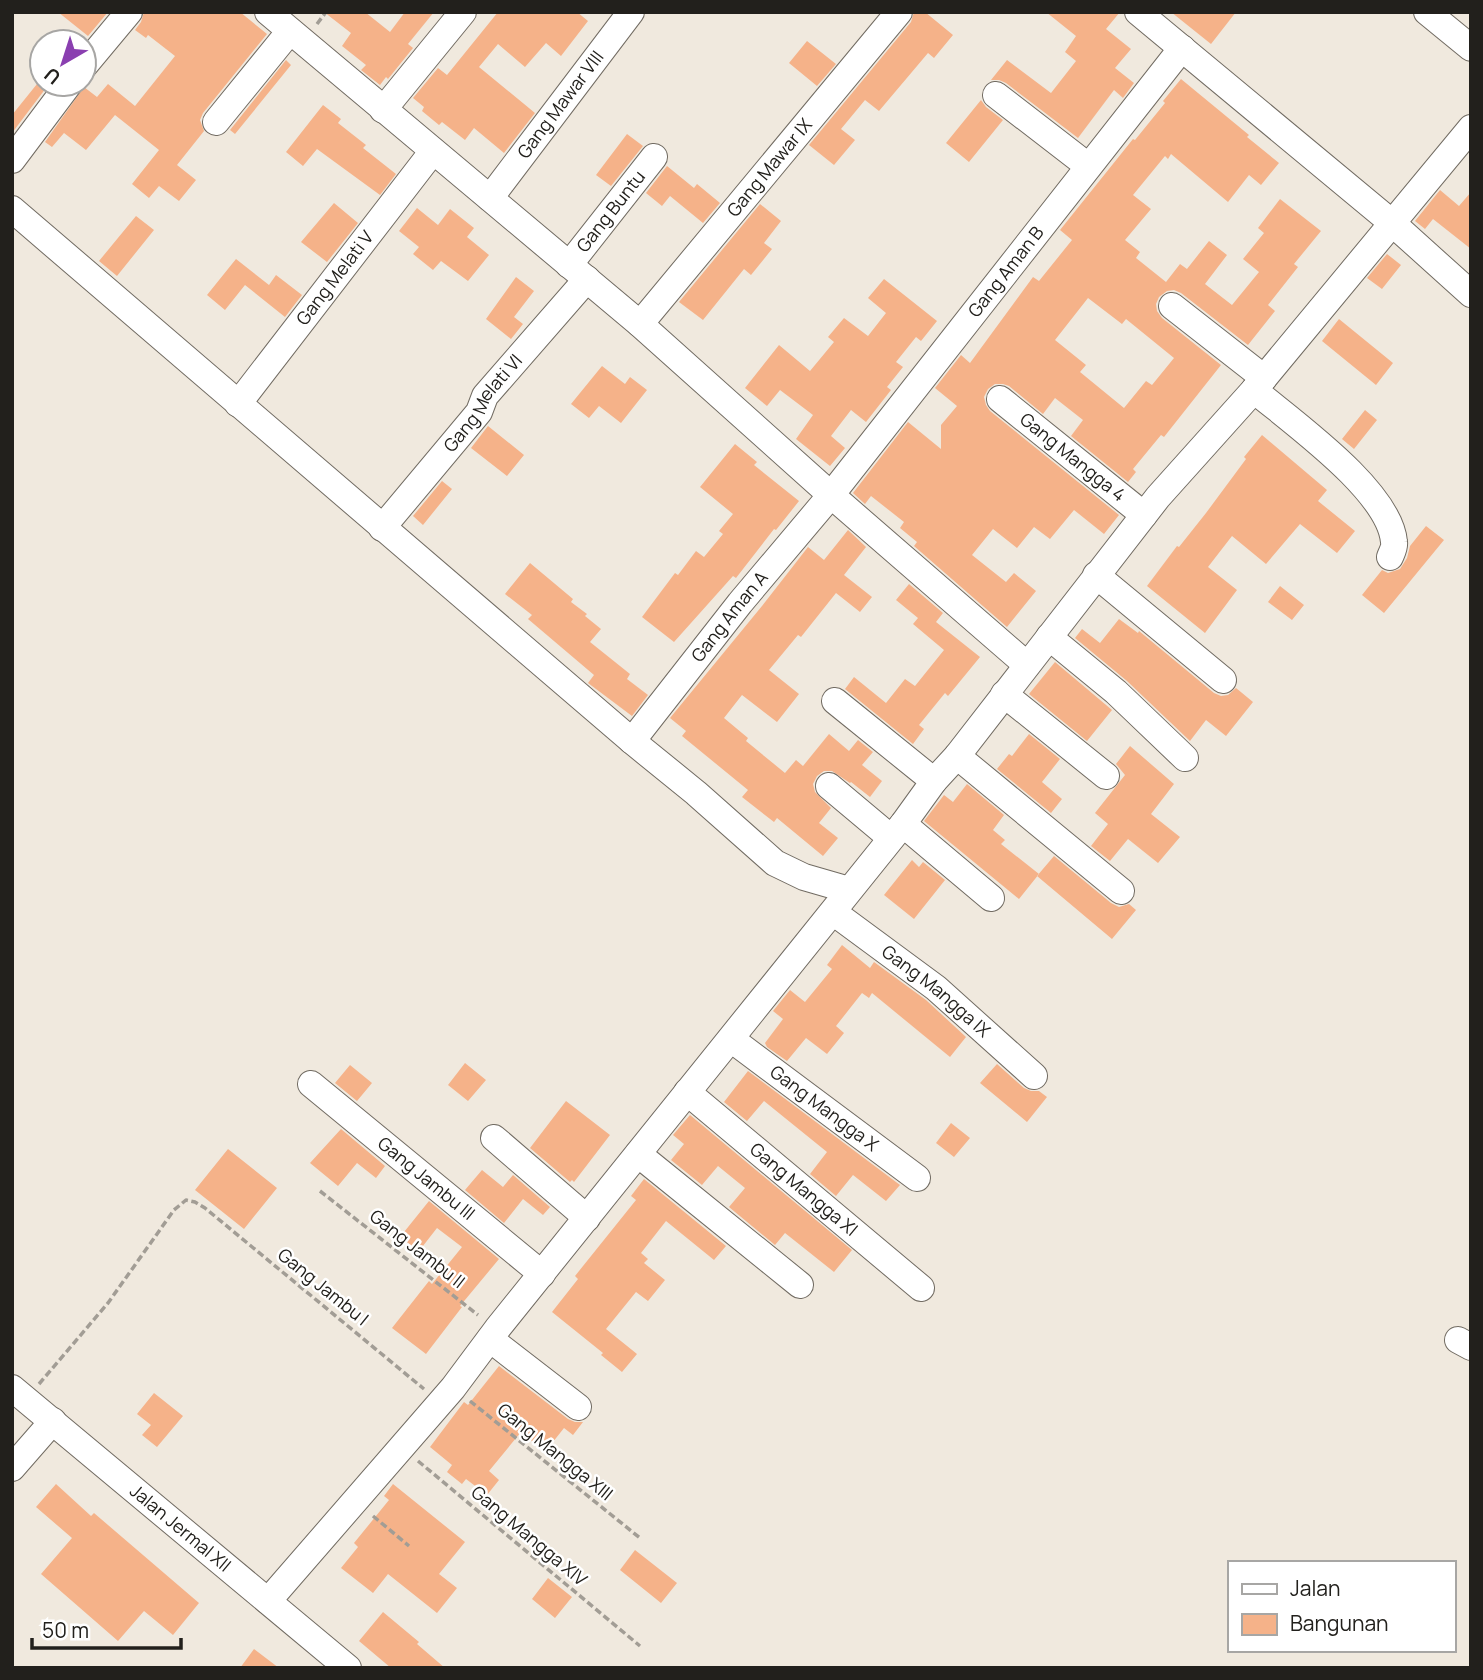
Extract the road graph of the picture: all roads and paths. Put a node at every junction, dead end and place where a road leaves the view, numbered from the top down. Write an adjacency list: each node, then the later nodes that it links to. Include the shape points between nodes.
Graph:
1 (129, 12): 11 (street)
2 (268, 12): 8 (street)
3 (463, 12): 14 (street)
4 (631, 12): 21 (street, Gang Mawar VIII)
5 (899, 12): 27 (street, Gang Mawar IX)
6 (1138, 12): 9 (street)
7 (1427, 12): 10 (street)
8 (290, 31): 14 (street); 15 (street)
9 (1182, 48): 20 (street, Gang Aman B); 23 (street)
10 (1471, 48)
11 (98, 49)
12 (996, 94): 20 (street)
13 (58, 98): 19 (street)
14 (383, 110): 17 (street)
15 (216, 122)
16 (1471, 128): 23 (street)
17 (433, 151): 21 (street); 30 (street, Gang Melati V)
18 (654, 157): 24 (street, Gang Buntu)
19 (12, 160)
20 (1088, 166): 31 (street, Gang Aman B)
21 (490, 198): 24 (street)
22 (12, 209): 30 (street)
23 (1391, 222): 25 (street); 28 (street)
24 (578, 272): 27 (street); 33 (street, Gang Melati VI, via 485,396 479,412)
25 (1471, 294)
26 (1172, 306): 28 (street)
27 (640, 324): 31 (street)
28 (1259, 384): 32 (street); 34 (street, via 1375,498 1395,544)
29 (1000, 399): 32 (street, Gang Mangga 4)
30 (238, 404): 33 (street)
31 (831, 495): 37 (street); 41 (street, Gang Aman A)
32 (1144, 515): 35 (street)
33 (382, 528): 41 (street)
34 (1390, 557)
35 (1096, 575): 36 (street); 38 (street)
36 (1049, 637): 37 (street); 43 (street)
37 (1027, 665): 39 (street)
38 (1223, 680)
39 (1004, 694): 42 (street); 44 (street)
40 (835, 701): 45 (street)
41 (632, 741): 48 (street, via 775,863)
42 (957, 756): 45 (street); 49 (street)
43 (1185, 758)
44 (1106, 776)
45 (934, 781): 47 (street)
46 (829, 786): 47 (street)
47 (897, 831): 48 (street); 50 (street)
48 (849, 890): 51 (street)
49 (1121, 891)
50 (990, 898)
51 (833, 912): 52 (street); 53 (street, Gang Mangga IX, via 936,988)
52 (731, 1039): 55 (street); 58 (street, Gang Mangga X)
53 (1034, 1076)
54 (311, 1084): 61 (street, Gang Jambu III)
55 (687, 1092): 57 (street); 63 (street, Gang Mangga XI)
56 (494, 1138): 60 (street)
57 (639, 1154): 60 (street); 62 (street)
58 (917, 1178)
59 (320, 1191): 64 (path, Gang Jambu II)
60 (587, 1218): 61 (street)
61 (542, 1274): 64 (street)
62 (800, 1285)
63 (921, 1288)
64 (494, 1334): 66 (street); 67 (street)
65 (19, 1393): 66 (path, Gang Jambu I, via 108,1303 174,1210 186,1200 205,1208); 68 (street, Jalan Jermal XII)
66 (446, 1395): 69 (street); 72 (path, Gang Mangga XIII)
67 (578, 1406)
68 (53, 1421): 70 (street); 74 (street, Jalan Jermal XII)
69 (401, 1447): 71 (street); 75 (path, Gang Mangga XIV)
70 (12, 1468)
71 (355, 1501): 73 (path); 74 (street)
72 (640, 1538)
73 (409, 1546)
74 (268, 1601): 76 (street, Jalan Jermal XII)
75 (640, 1646)
76 (348, 1668)

